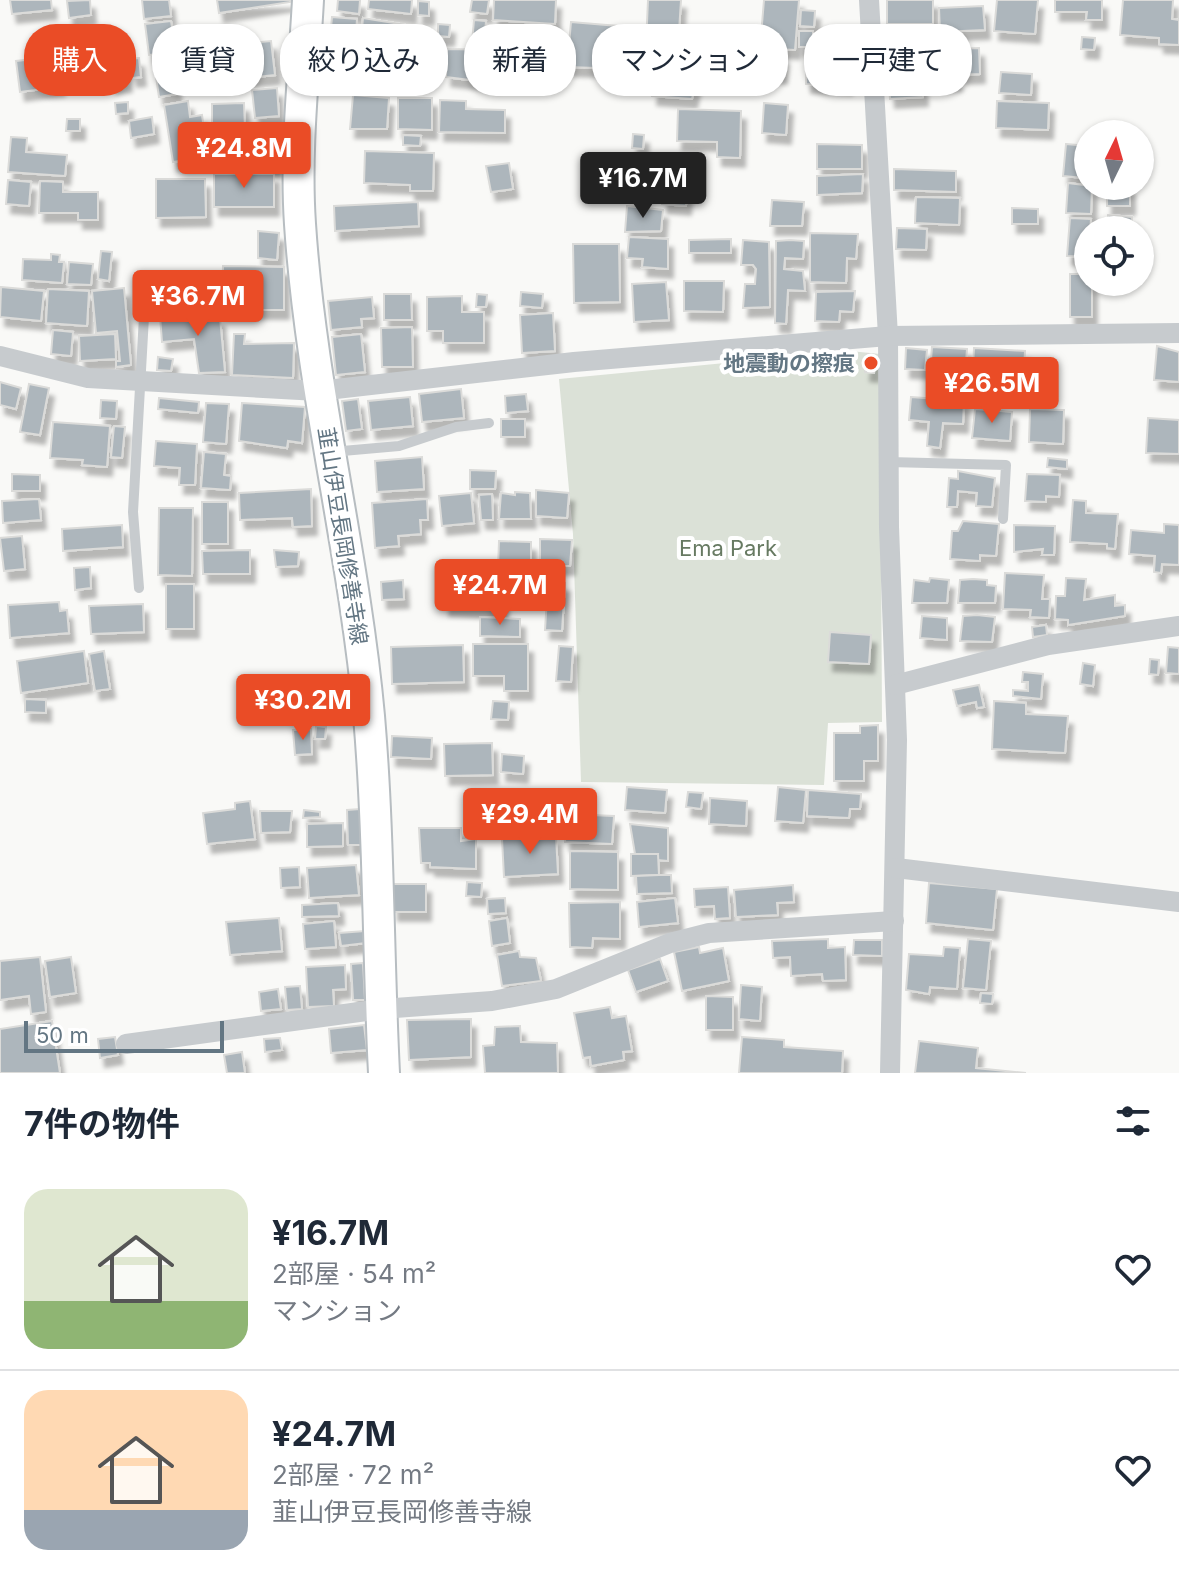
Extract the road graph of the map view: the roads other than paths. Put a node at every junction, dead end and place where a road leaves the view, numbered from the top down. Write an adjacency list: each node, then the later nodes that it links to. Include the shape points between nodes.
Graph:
1 (308, 0): 8 (main road, 韮山伊豆長岡修善寺線, via 300,222)
2 (869, 0): 5 (street)
3 (145, 299): 7 (lane)
4 (1179, 333): 5 (street)
5 (888, 336): 8 (street, via 574,362); 11 (street)
6 (0, 356): 7 (street, via 88,378)
7 (140, 382): 8 (street); 13 (lane, via 133,512)
8 (318, 391): 10 (main road, 韮山伊豆長岡修善寺線)
9 (489, 423): 10 (lane, via 456,427 399,446)
10 (329, 453): 19 (main road, 韮山伊豆長岡修善寺線, via 369,718)
11 (889, 462): 12 (lane, via 1006,465); 15 (street)
12 (1003, 519)
13 (139, 588)
14 (1179, 626): 15 (street, via 1048,645)
15 (895, 685): 16 (street)
16 (896, 868): 17 (street); 18 (street)
17 (1179, 902)
18 (894, 921): 19 (street, via 709,933 670,943 556,989 492,1001); 22 (street)
19 (381, 1009): 20 (street); 21 (main road, 韮山伊豆長岡修善寺線)
20 (126, 1044)
21 (384, 1073)
22 (890, 1073)

